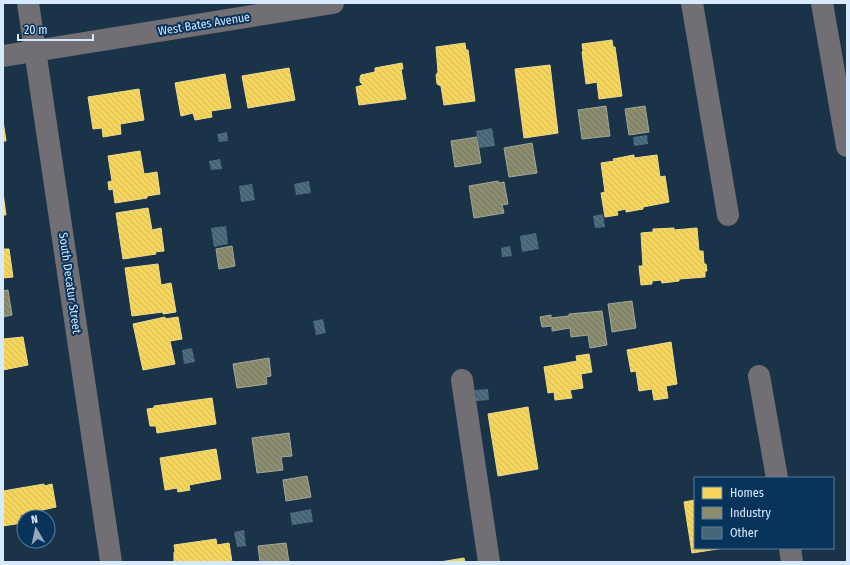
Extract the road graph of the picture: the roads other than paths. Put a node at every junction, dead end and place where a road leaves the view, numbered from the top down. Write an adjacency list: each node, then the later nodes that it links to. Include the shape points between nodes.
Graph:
1 (28, 3): 5 (street, South Decatur Street)
2 (333, 3): 5 (street, West Bates Avenue)
3 (692, 3): 8 (street)
4 (822, 3): 7 (street)
5 (35, 51): 6 (street, West Bates Avenue); 13 (street, South Decatur Street)
6 (3, 56)
7 (847, 146)
8 (728, 215)
9 (759, 376): 11 (street)
10 (462, 380): 14 (street)
11 (777, 477)
12 (790, 549): 15 (street)
13 (111, 562)
14 (488, 562)
15 (792, 562)

